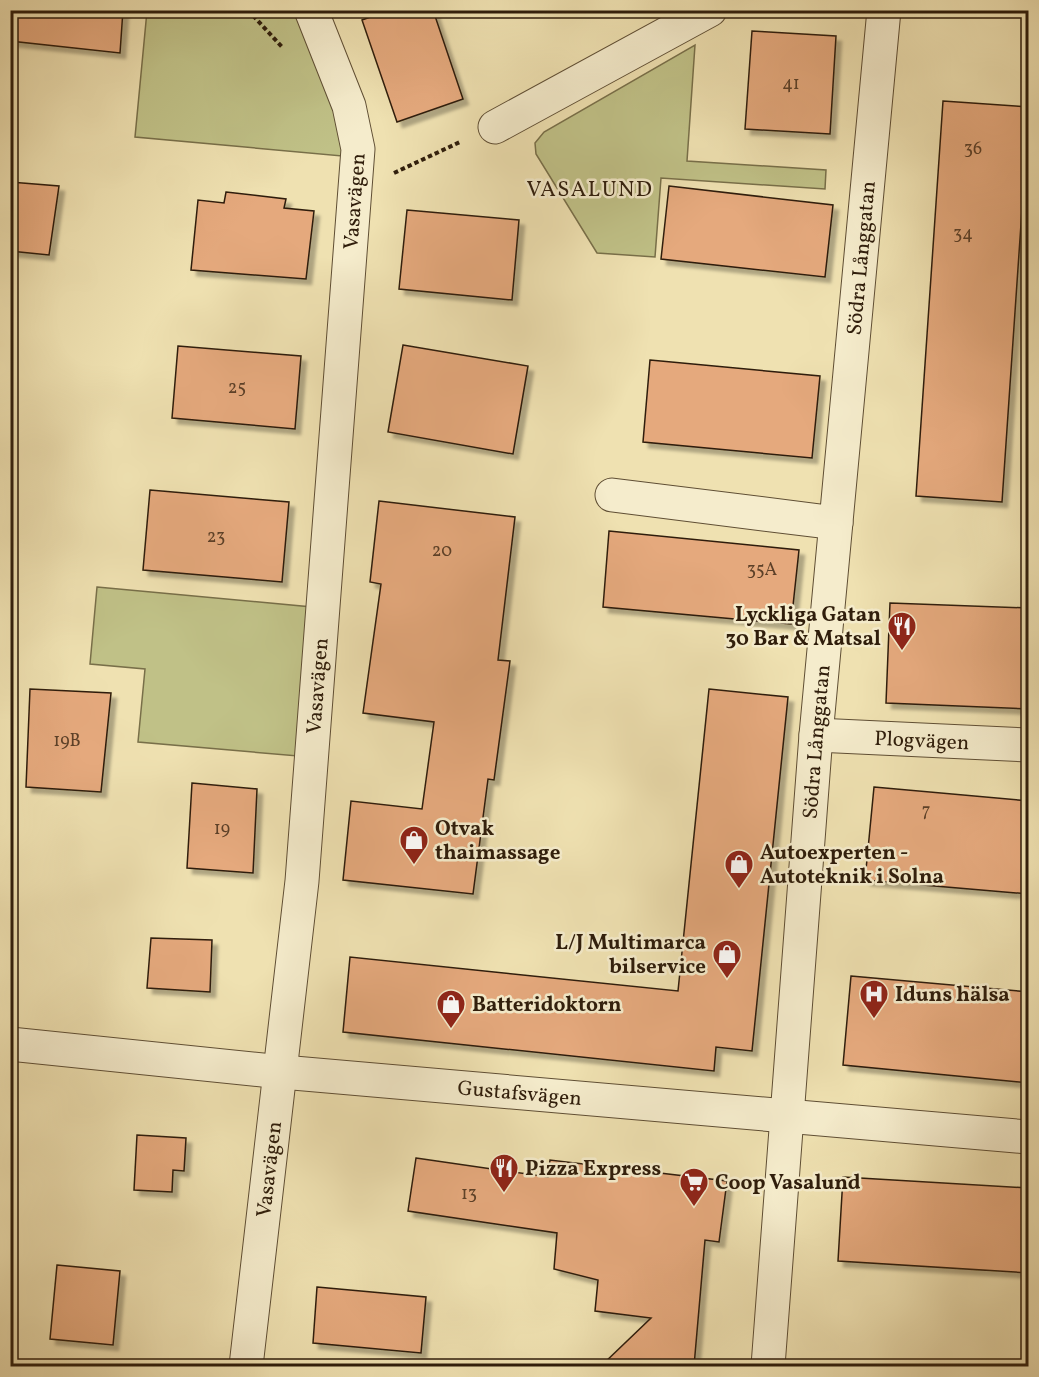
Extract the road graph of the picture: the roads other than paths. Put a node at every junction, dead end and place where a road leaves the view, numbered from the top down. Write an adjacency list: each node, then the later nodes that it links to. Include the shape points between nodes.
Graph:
1 (311, 10): 10 (street, Vasavägen, via 349,106 358,149 302,880)
2 (710, 10): 4 (street)
3 (885, 10): 6 (street, Södra Långgatan)
4 (495, 127)
5 (612, 495): 6 (street)
6 (836, 523): 7 (street, Södra Långgatan)
7 (816, 735): 8 (street, Plogvägen); 11 (street, Södra Långgatan)
8 (1029, 745)
9 (10, 1044): 10 (street, Gustafsvägen)
10 (282, 1072): 11 (street, Gustafsvägen); 13 (street, Vasavägen)
11 (788, 1117): 12 (street, Gustafsvägen); 14 (street, Södra Långgatan)
12 (1029, 1137)
13 (246, 1366)
14 (768, 1366)

